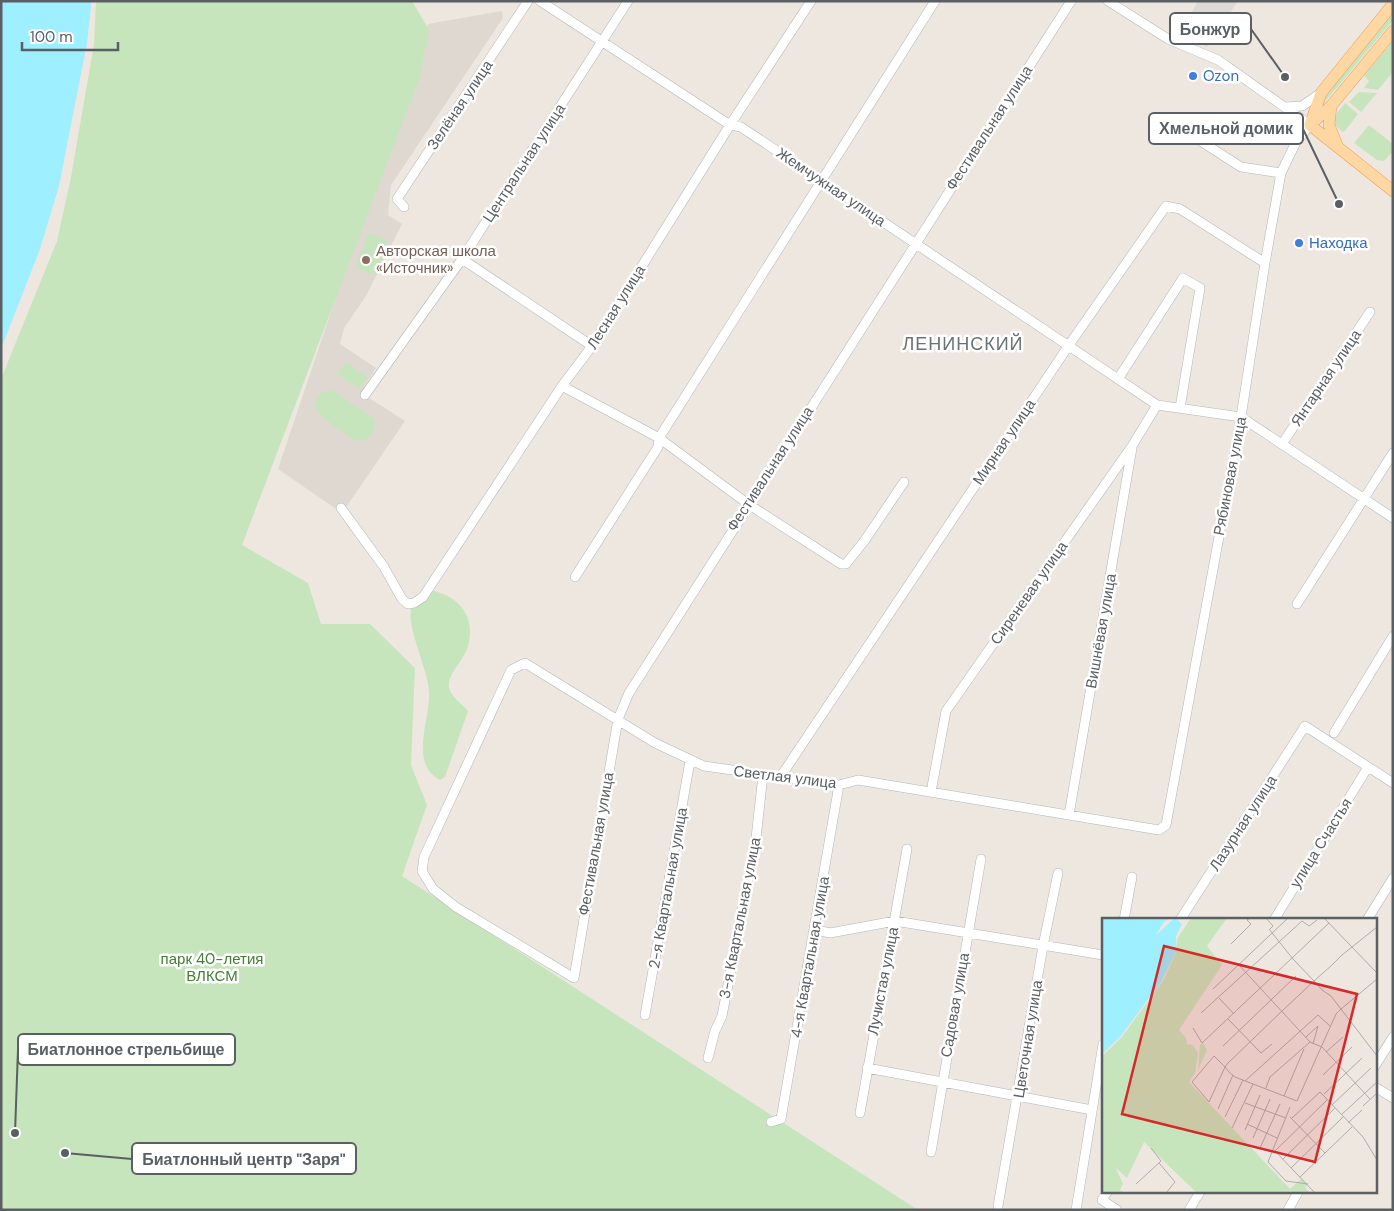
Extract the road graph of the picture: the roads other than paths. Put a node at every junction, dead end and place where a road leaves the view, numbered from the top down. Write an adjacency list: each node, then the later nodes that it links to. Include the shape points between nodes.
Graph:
1 (528, 1): 21 (street, Зелёная улица, via 397,199)
2 (540, 1): 10 (street, Жемчужная улица)
3 (628, 1): 10 (street, Центральная улица)
4 (811, 1): 14 (street, Лесная улица)
5 (935, 1): 19 (street)
6 (1070, 1): 22 (street, Фестивальная улица)
7 (1108, 1): 13 (street, via 1168,39 1218,60)
8 (1392, 6): 11 (main road)
9 (1393, 31): 12 (main road)
10 (601, 41): 14 (street, Жемчужная улица); 23 (street, Центральная улица)
11 (1321, 93): 13 (street, via 1302,106); 15 (main road)
12 (1331, 106): 15 (main road); 17 (main road, via 1329,125)
13 (1286, 108): 15 (street)
14 (730, 125): 19 (street, Жемчужная улица, via 741,127); 27 (street, Лесная улица)
15 (1310, 125): 17 (main road); 18 (street, Рябиновая улица, via 1291,151)
16 (1188, 133): 18 (street, via 1240,167)
17 (1338, 147): 20 (main road)
18 (1281, 173): 24 (street, Рябиновая улица)
19 (822, 181): 22 (street, Жемчужная улица); 34 (street)
20 (1393, 191)
21 (404, 207)
22 (915, 243): 26 (street, Жемчужная улица); 40 (street, Фестивальная улица)
23 (462, 259): 27 (street); 30 (street, Центральная улица)
24 (1265, 262): 26 (street, Мирная улица, via 1180,209 1166,206); 33 (street, Рябиновая улица)
25 (1370, 312): 35 (street, Янтарная улица)
26 (1069, 345): 28 (street, Жемчужная улица); 51 (street, Мирная улица)
27 (592, 346): 29 (street, Лесная улица)
28 (1118, 379): 31 (street, Жемчужная улица); 32 (street, via 1183,278 1200,288)
29 (562, 386): 34 (street); 41 (street, Лесная улица, via 423,597 411,603 402,599 384,567)
30 (365, 395)
31 (1157, 405): 32 (street); 36 (street, Сиреневая улица)
32 (1180, 408): 33 (street)
33 (1241, 417): 35 (street); 56 (street, Рябиновая улица, via 1166,826)
34 (659, 438): 40 (street); 43 (street, via 658,447)
35 (1282, 444): 39 (street)
36 (1132, 446): 54 (street, Сиреневая улица, via 946,711); 55 (street, Вишнёвая улица)
37 (1393, 453): 39 (street)
38 (904, 482): 40 (street, via 846,564 840,564)
39 (1362, 498): 42 (street); 44 (street)
40 (748, 504): 46 (street, Фестивальная улица, via 629,694)
41 (341, 508)
42 (1393, 518)
43 (575, 577)
44 (1297, 604)
45 (1393, 636): 47 (street)
46 (618, 719): 48 (street, Светлая улица, via 654,744); 71 (street, Фестивальная улица); 71 (street, Светлая улица, via 526,662 511,670 424,856 422,871 433,889 456,907)
47 (1334, 733)
48 (690, 761): 50 (street, Светлая улица, via 718,770); 72 (street, 2-я Квартальная улица)
49 (1368, 767): 52 (street); 63 (street, Лазурная улица, via 1305,726); 64 (street, улица Счастья)
50 (763, 775): 51 (street, Светлая улица); 75 (street, 3-я Квартальная улица, via 756,838 722,1016)
51 (781, 776): 53 (street, Светлая улица)
52 (1393, 783)
53 (839, 785): 54 (street, Светлая улица, via 858,780); 67 (street, 4-я Квартальная улица)
54 (931, 792): 55 (street, Светлая улица)
55 (1069, 816): 56 (street, Светлая улица)
56 (1159, 830)
57 (907, 849): 66 (street, Лучистая улица)
58 (981, 859): 68 (street, Садовая улица)
59 (1058, 873): 69 (street, Цветочная улица)
60 (1132, 877): 62 (street)
61 (1393, 878): 65 (street)
62 (1124, 918)
63 (1181, 918)
64 (1275, 918)
65 (1368, 918)
66 (895, 921): 67 (street, via 830,934); 68 (street); 77 (street, Лучистая улица)
67 (816, 930): 84 (street, 4-я Квартальная улица, via 781,1119)
68 (968, 932): 69 (street); 78 (street, Садовая улица)
69 (1043, 946): 70 (street); 80 (street, Цветочная улица)
70 (1102, 955)
71 (574, 978)
72 (645, 1015)
73 (1393, 1037): 76 (street)
74 (1102, 1050): 82 (street)
75 (708, 1058)
76 (1376, 1064)
77 (867, 1068): 78 (street); 83 (street, Лучистая улица)
78 (942, 1083): 80 (street); 85 (street, Садовая улица)
79 (1376, 1088): 81 (street)
80 (1018, 1097): 82 (street); 89 (street, Цветочная улица)
81 (1393, 1098)
82 (1092, 1110): 90 (street)
83 (860, 1113)
84 (771, 1122)
85 (931, 1152)
86 (1199, 1194): 92 (street)
87 (1297, 1194): 93 (street)
88 (1105, 1196): 91 (street)
89 (998, 1206)
90 (1076, 1210)
91 (1117, 1210)
92 (1189, 1210)
93 (1288, 1210)

